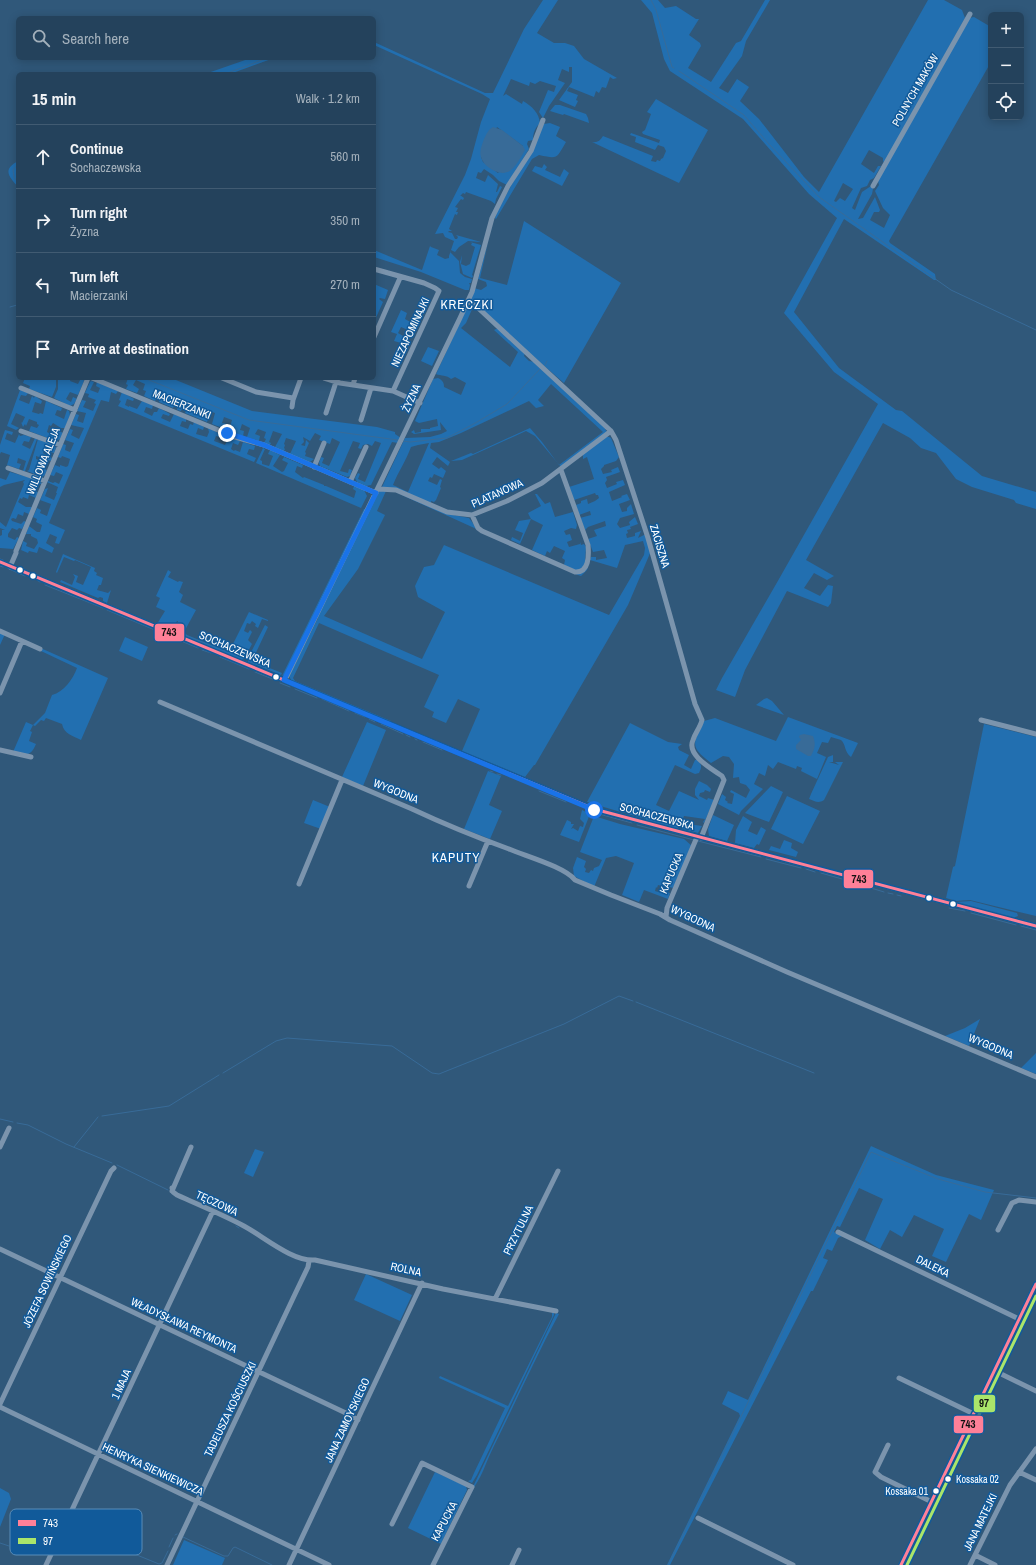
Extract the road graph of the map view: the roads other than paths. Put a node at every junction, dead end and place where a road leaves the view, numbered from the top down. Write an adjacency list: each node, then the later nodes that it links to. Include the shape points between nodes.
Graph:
1 (970, 14): 3 (street, POLNYCH MAKÓW)
2 (543, 120): 6 (street, ŻYZNA, via 530,150 492,218)
3 (873, 186)
4 (376, 270): 5 (street)
5 (400, 278): 7 (street); 18 (street, NIEZAPOMINAJKI, via 435,288 439,293)
6 (468, 301): 20 (street, ŻYZNA); 26 (street, ZACISZNA)
7 (376, 331)
8 (87, 380): 22 (street, WILLOWA ALEJA)
9 (97, 380): 30 (street, MACIERZANKI, via 235,437 264,445)
10 (227, 380): 19 (street, via 256,392)
11 (300, 380): 19 (street)
12 (330, 380): 14 (street)
13 (354, 380): 15 (street)
14 (336, 382): 15 (street); 23 (street)
15 (353, 385): 17 (street)
16 (21, 388): 22 (street)
17 (371, 388): 18 (street); 24 (street)
18 (393, 391): 20 (street)
19 (294, 398): 21 (street)
20 (420, 404): 35 (street, ŻYZNA)
21 (292, 407)
22 (75, 410): 28 (street, WILLOWA ALEJA)
23 (326, 413)
24 (361, 420)
25 (21, 431): 28 (street)
26 (611, 431): 32 (street, PLATANOWA); 50 (street, ZACISZNA, via 648,538 695,704 702,720 692,742 693,751 697,758 724,780)
27 (324, 443): 30 (street)
28 (60, 445): 33 (street, WILLOWA ALEJA)
29 (366, 447): 34 (street)
30 (314, 466): 34 (street, MACIERZANKI)
31 (8, 468): 33 (street)
32 (561, 470): 36 (street, PLATANOWA, via 507,501); 36 (street, via 588,545 588,558 582,571 575,572 478,528)
33 (45, 481): 38 (street, WILLOWA ALEJA)
34 (350, 482): 35 (street, MACIERZANKI)
35 (378, 491): 36 (street, PLATANOWA, via 396,490 447,512); 42 (street, ŻYZNA)
36 (472, 515)
37 (0, 562): 38 (street, SOCHACZEWSKA)
38 (10, 566): 42 (street, SOCHACZEWSKA)
39 (0, 631): 40 (street)
40 (22, 641): 41 (street); 43 (street)
41 (40, 649)
42 (284, 680): 50 (street, SOCHACZEWSKA, via 594,810)
43 (0, 692)
44 (160, 702): 49 (street, WYGODNA)
45 (981, 720): 46 (street)
46 (1036, 734)
47 (0, 750): 48 (street)
48 (31, 757)
49 (342, 780): 51 (street, WYGODNA); 52 (street)
50 (699, 838): 54 (street, KAPUCKA, via 667,908); 55 (street, SOCHACZEWSKA)
51 (488, 841): 53 (street); 54 (street, WYGODNA, via 548,865 572,876 575,880)
52 (299, 884)
53 (469, 886)
54 (666, 916): 56 (street, WYGODNA, via 787,972)
55 (1036, 926)
56 (1036, 1077)
57 (9, 1128): 58 (street)
58 (0, 1147)
59 (191, 1148): 63 (street, TĘCZOWA, via 172,1190 177,1195)
60 (114, 1168): 69 (street, JÓZEFA SOWIŃSKIEGO)
61 (558, 1171): 72 (street, PRZYTULNA)
62 (1036, 1202): 64 (street, via 1018,1200 1012,1203)
63 (213, 1211): 66 (street, TĘCZOWA); 75 (street, 1 MAJA)
64 (998, 1230)
65 (838, 1232): 74 (street, DALEKA)
66 (256, 1234): 68 (street, ROLNA)
67 (0, 1249): 69 (street, WŁADYSŁAWA REYMONTA)
68 (309, 1261): 70 (street, ROLNA, via 316,1260); 77 (street, TADEUSZA KOŚCIUSZKI)
69 (60, 1278): 75 (street, WŁADYSŁAWA REYMONTA); 80 (street, JÓZEFA SOWIŃSKIEGO)
70 (422, 1283): 72 (street, ROLNA); 83 (street, JANA ZAMOYSKIEGO)
71 (1036, 1284): 74 (street)
72 (495, 1299): 73 (street, ROLNA)
73 (556, 1311)
74 (1020, 1319): 76 (street)
75 (160, 1325): 77 (street, WŁADYSŁAWA REYMONTA); 86 (street, 1 MAJA)
76 (995, 1371): 79 (street); 82 (street)
77 (258, 1372): 83 (street, WŁADYSŁAWA REYMONTA); 89 (street, TADEUSZA KOŚCIUSZKI)
78 (899, 1378): 82 (street)
79 (1036, 1392)
80 (0, 1404)
81 (0, 1408): 86 (street, HENRYKA SIENKIEWICZA)
82 (974, 1414): 90 (street)
83 (358, 1420): 94 (street, JANA ZAMOYSKIEGO)
84 (888, 1445): 90 (street, via 875,1472)
85 (1036, 1449): 87 (street, JANA MATEJKI)
86 (98, 1455): 89 (street, HENRYKA SIENKIEWICZA); 91 (street, 1 MAJA)
87 (1019, 1472): 88 (street); 97 (street, JANA MATEJKI)
88 (1036, 1480)
89 (197, 1501): 94 (street, HENRYKA SIENKIEWICZA); 99 (street, TADEUSZA KOŚCIUSZKI)
90 (932, 1502): 105 (street)
91 (72, 1509)
92 (698, 1518): 104 (street)
93 (392, 1524): 102 (street, KAPUCKA, via 422,1463 472,1487)
94 (296, 1550): 100 (street, JANA ZAMOYSKIEGO); 101 (street, HENRYKA SIENKIEWICZA)
95 (519, 1550): 103 (street)
96 (51, 1555): 98 (street, 1 MAJA)
97 (975, 1555): 106 (street, JANA MATEJKI); 107 (street)
98 (46, 1565)
99 (167, 1565)
100 (289, 1565)
101 (329, 1565)
102 (433, 1565)
103 (512, 1565)
104 (793, 1565)
105 (901, 1565)
106 (970, 1565)
107 (995, 1565)

